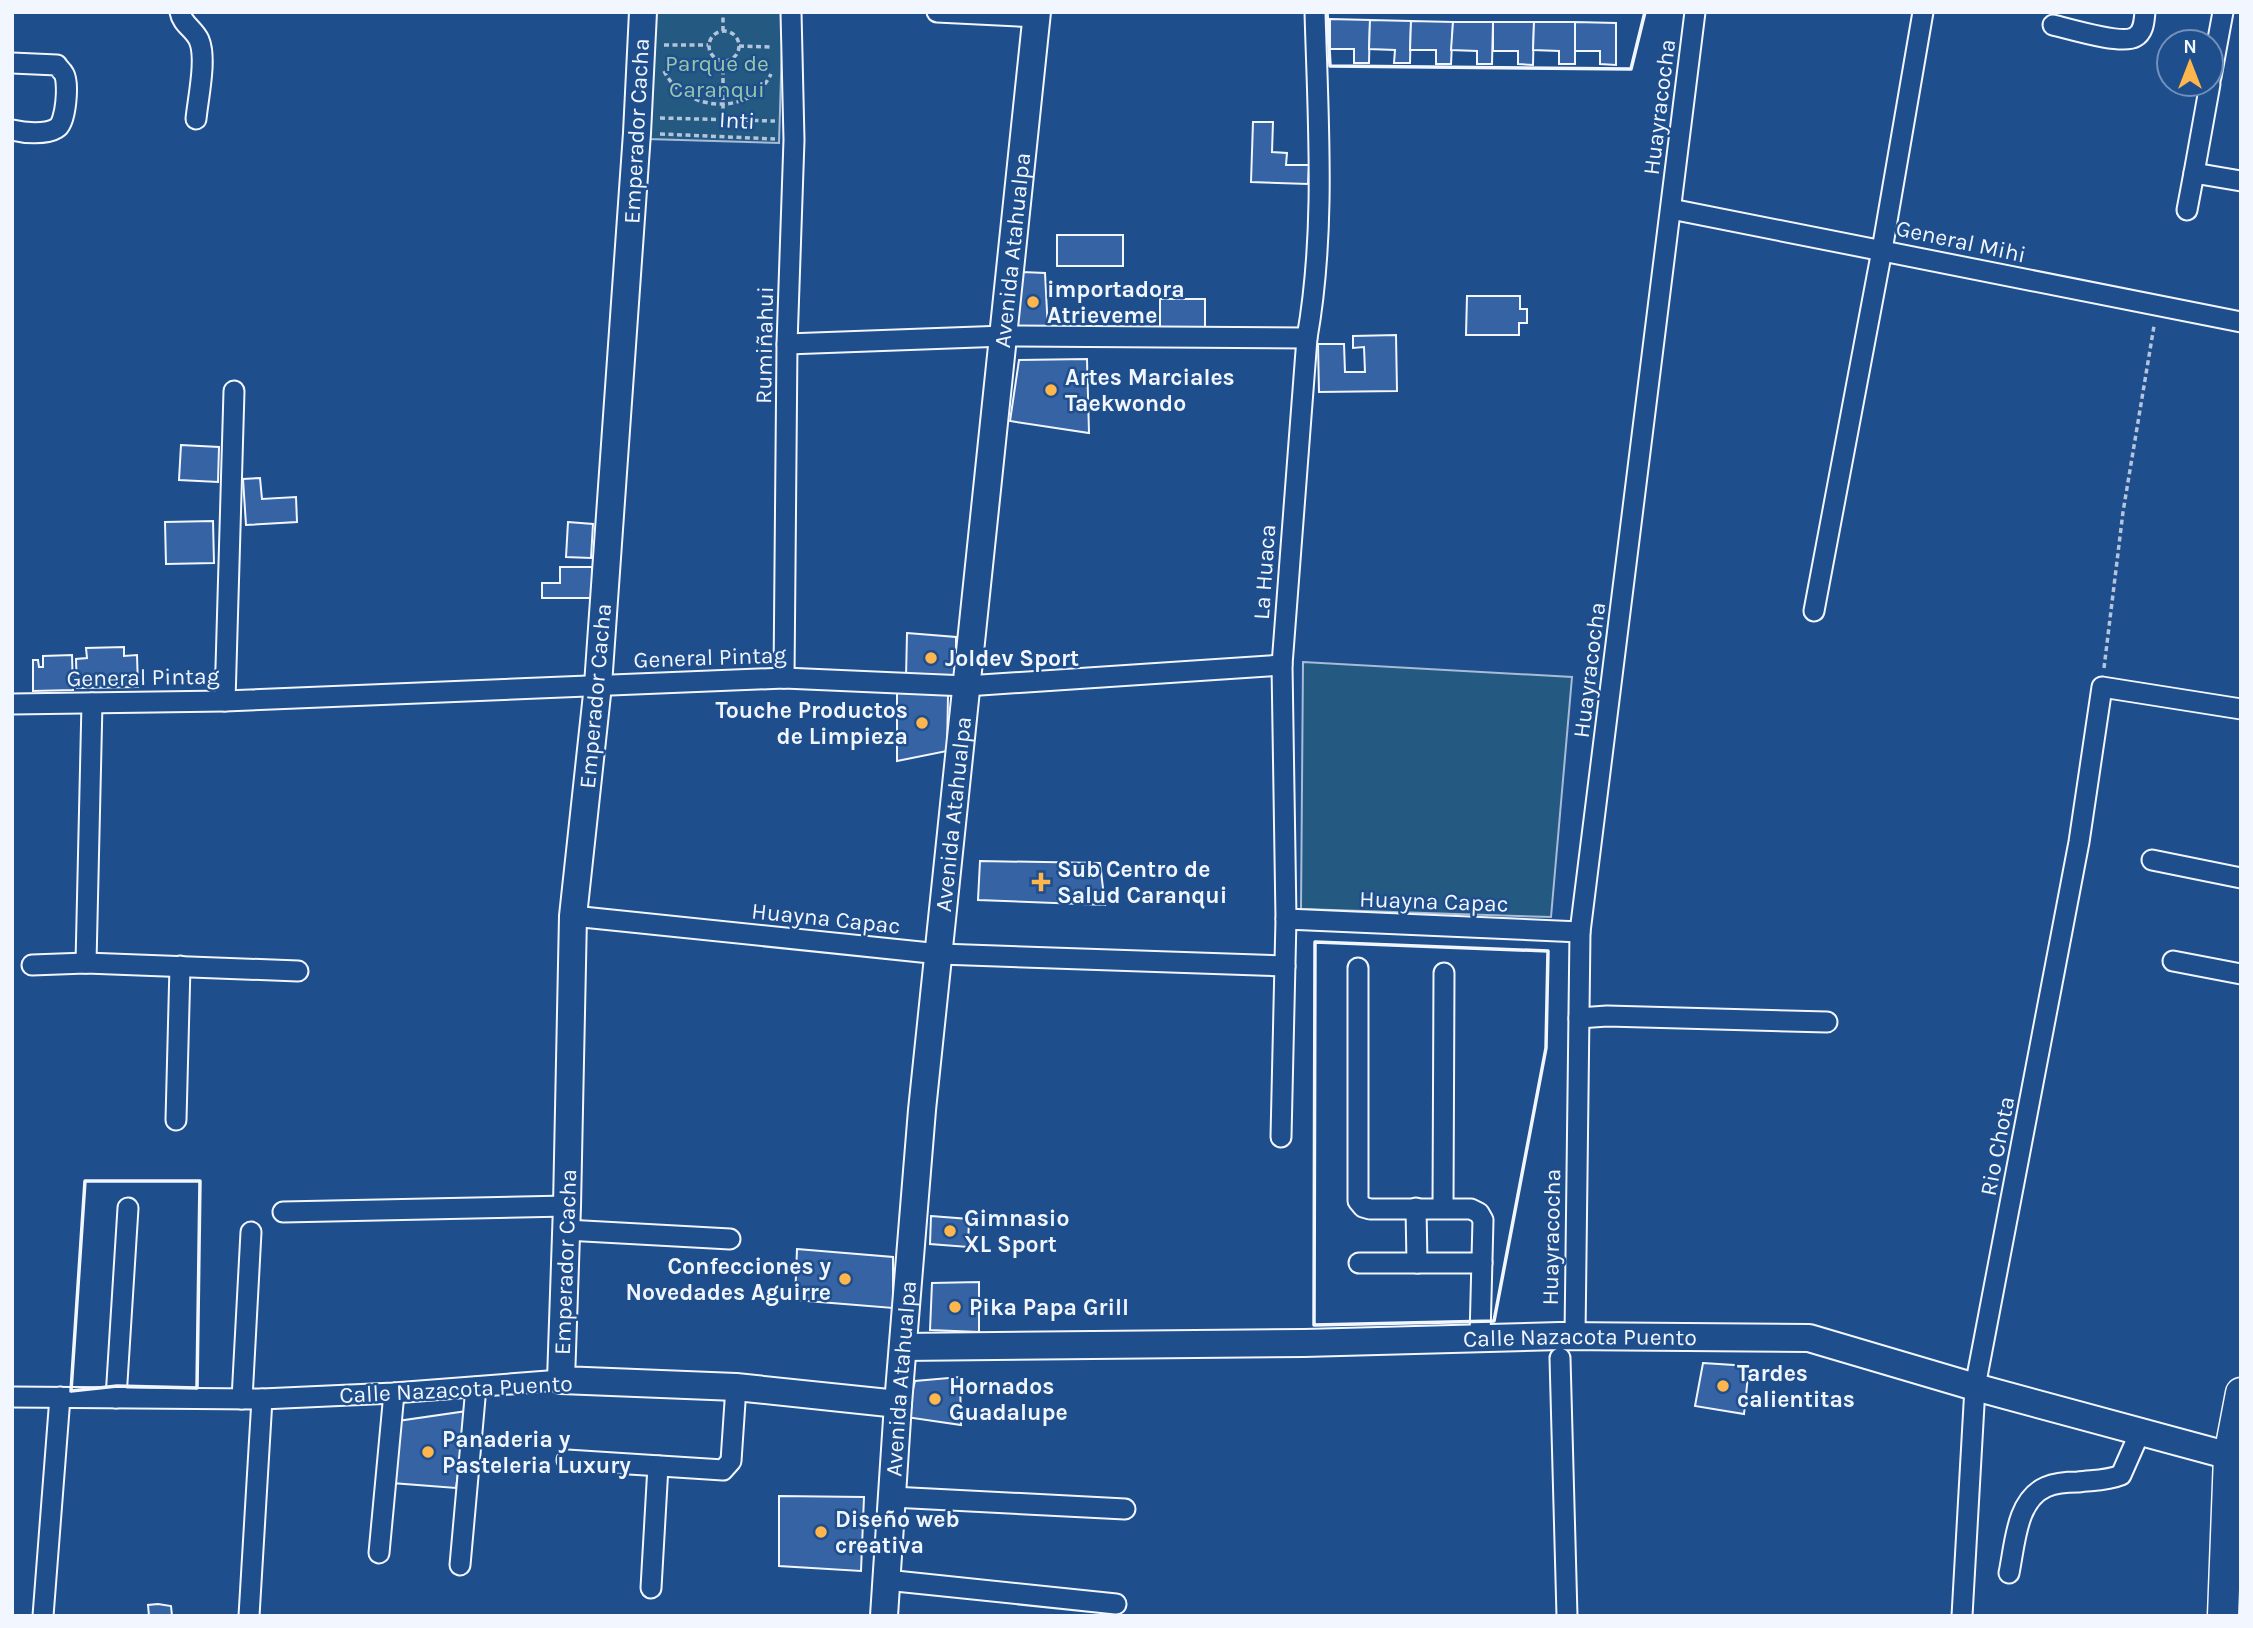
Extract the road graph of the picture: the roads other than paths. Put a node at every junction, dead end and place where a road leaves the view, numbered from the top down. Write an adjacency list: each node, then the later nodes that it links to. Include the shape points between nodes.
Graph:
1 (180, 12): 13 (street, via 203,50)
2 (643, 12): 28 (street, Emperador Cacha, via 646,126)
3 (791, 12): 23 (street, Rumiñahui, via 794,140)
4 (937, 12): 9 (street)
5 (1315, 12): 22 (street, La Huaca, via 1319,145 1315,292)
6 (1695, 12): 17 (street, Huayracocha)
7 (1923, 12): 19 (street)
8 (2145, 12): 10 (street, via 2142,30 2134,38 2121,40)
9 (1037, 15): 21 (street, Avenida Atahualpa)
10 (2053, 25)
11 (12, 63): 14 (street, via 57,65 66,83 61,126)
12 (2207, 98): 15 (street)
13 (196, 119)
14 (12, 131)
15 (2194, 173): 16 (street); 18 (street)
16 (2241, 181)
17 (1671, 209): 19 (street, General Mihi); 38 (street, Huayracocha)
18 (2187, 210)
19 (1882, 250): 20 (street, General Mihi); 25 (street)
20 (2241, 322)
21 (1004, 336): 22 (street); 23 (street); 29 (street, Avenida Atahualpa)
22 (1307, 338): 26 (street, La Huaca)
23 (787, 344): 27 (street, Rumiñahui)
24 (233, 391): 30 (street)
25 (1814, 611)
26 (1282, 665): 29 (street, General Pintag); 37 (street, La Huaca)
27 (785, 678): 28 (street, General Pintag); 29 (street, General Pintag)
28 (598, 685): 30 (street, General Pintag); 36 (street, Emperador Cacha)
29 (966, 687): 39 (street, Avenida Atahualpa)
30 (225, 701): 31 (street, General Pintag)
31 (92, 703): 32 (street, General Pintag); 41 (street)
32 (12, 704)
33 (2241, 709): 70 (street, Rio Chota, via 2102,687 2079,842)
34 (2152, 860): 35 (street)
35 (2241, 878)
36 (573, 916): 39 (street, Huayna Capac); 57 (street, Emperador Cacha)
37 (1286, 919): 38 (street, Huayna Capac); 44 (street, La Huaca)
38 (1580, 932): 49 (street, Huayracocha)
39 (940, 954): 44 (street, Huayna Capac); 65 (street, Avenida Atahualpa)
40 (2173, 961): 48 (street)
41 (86, 962): 42 (street); 43 (street)
42 (32, 965)
43 (180, 966): 46 (street); 51 (street)
44 (1285, 966): 52 (street, La Huaca)
45 (1358, 968): 54 (street, via 1359,1201 1370,1209)
46 (299, 971)
47 (1444, 973): 55 (street)
48 (2241, 974)
49 (1579, 1018): 50 (street); 63 (street, Huayracocha)
50 (1827, 1022)
51 (176, 1120)
52 (1281, 1137)
53 (128, 1208): 75 (street)
54 (1416, 1208): 55 (street); 61 (street)
55 (1443, 1208): 62 (street, via 1479,1213 1483,1220)
56 (283, 1212): 57 (street)
57 (567, 1218): 59 (street); 67 (street, Emperador Cacha)
58 (251, 1232): 76 (street)
59 (730, 1239)
60 (1359, 1263): 61 (street)
61 (1417, 1263): 62 (street)
62 (1482, 1263): 64 (street)
63 (1575, 1336): 64 (street, Calle Nazacota Puento); 70 (street, Calle Nazacota Puento, via 1809,1338)
64 (1479, 1337): 65 (street, Calle Nazacota Puento)
65 (903, 1347): 78 (street, Avenida Atahualpa)
66 (1560, 1358): 94 (street)
67 (561, 1380): 68 (street, Calle Nazacota Puento); 69 (street, Calle Nazacota Puento)
68 (476, 1387): 71 (street, Calle Nazacota Puento); 86 (street)
69 (736, 1387): 78 (street, Calle Nazacota Puento); 82 (street, via 730,1461 723,1470)
70 (1975, 1387): 79 (street, Calle Nazacota Puento); 95 (street, Rio Chota)
71 (394, 1393): 77 (street, Calle Nazacota Puento); 85 (street)
72 (2241, 1393): 80 (main road)
73 (12, 1397): 74 (street, Calle Nazacota Puento)
74 (60, 1397): 75 (street, Calle Nazacota Puento); 91 (street)
75 (116, 1398): 76 (street, Calle Nazacota Puento)
76 (242, 1399): 77 (street, Calle Nazacota Puento)
77 (262, 1399): 92 (street)
78 (898, 1404): 83 (street, Avenida Atahualpa)
79 (2140, 1432): 80 (street, Calle Nazacota Puento); 87 (street, via 2121,1475 2046,1487 2028,1500)
80 (2235, 1457): 96 (main road)
81 (567, 1460): 82 (street)
82 (658, 1466): 89 (street)
83 (892, 1497): 84 (street); 88 (street, Avenida Atahualpa)
84 (1125, 1510)
85 (379, 1553)
86 (460, 1565)
87 (2009, 1573)
88 (886, 1580): 90 (street); 93 (street, Avenida Atahualpa)
89 (651, 1588)
90 (1116, 1604)
91 (43, 1616)
92 (249, 1616)
93 (884, 1616)
94 (1567, 1616)
95 (1962, 1616)
96 (2223, 1616)

